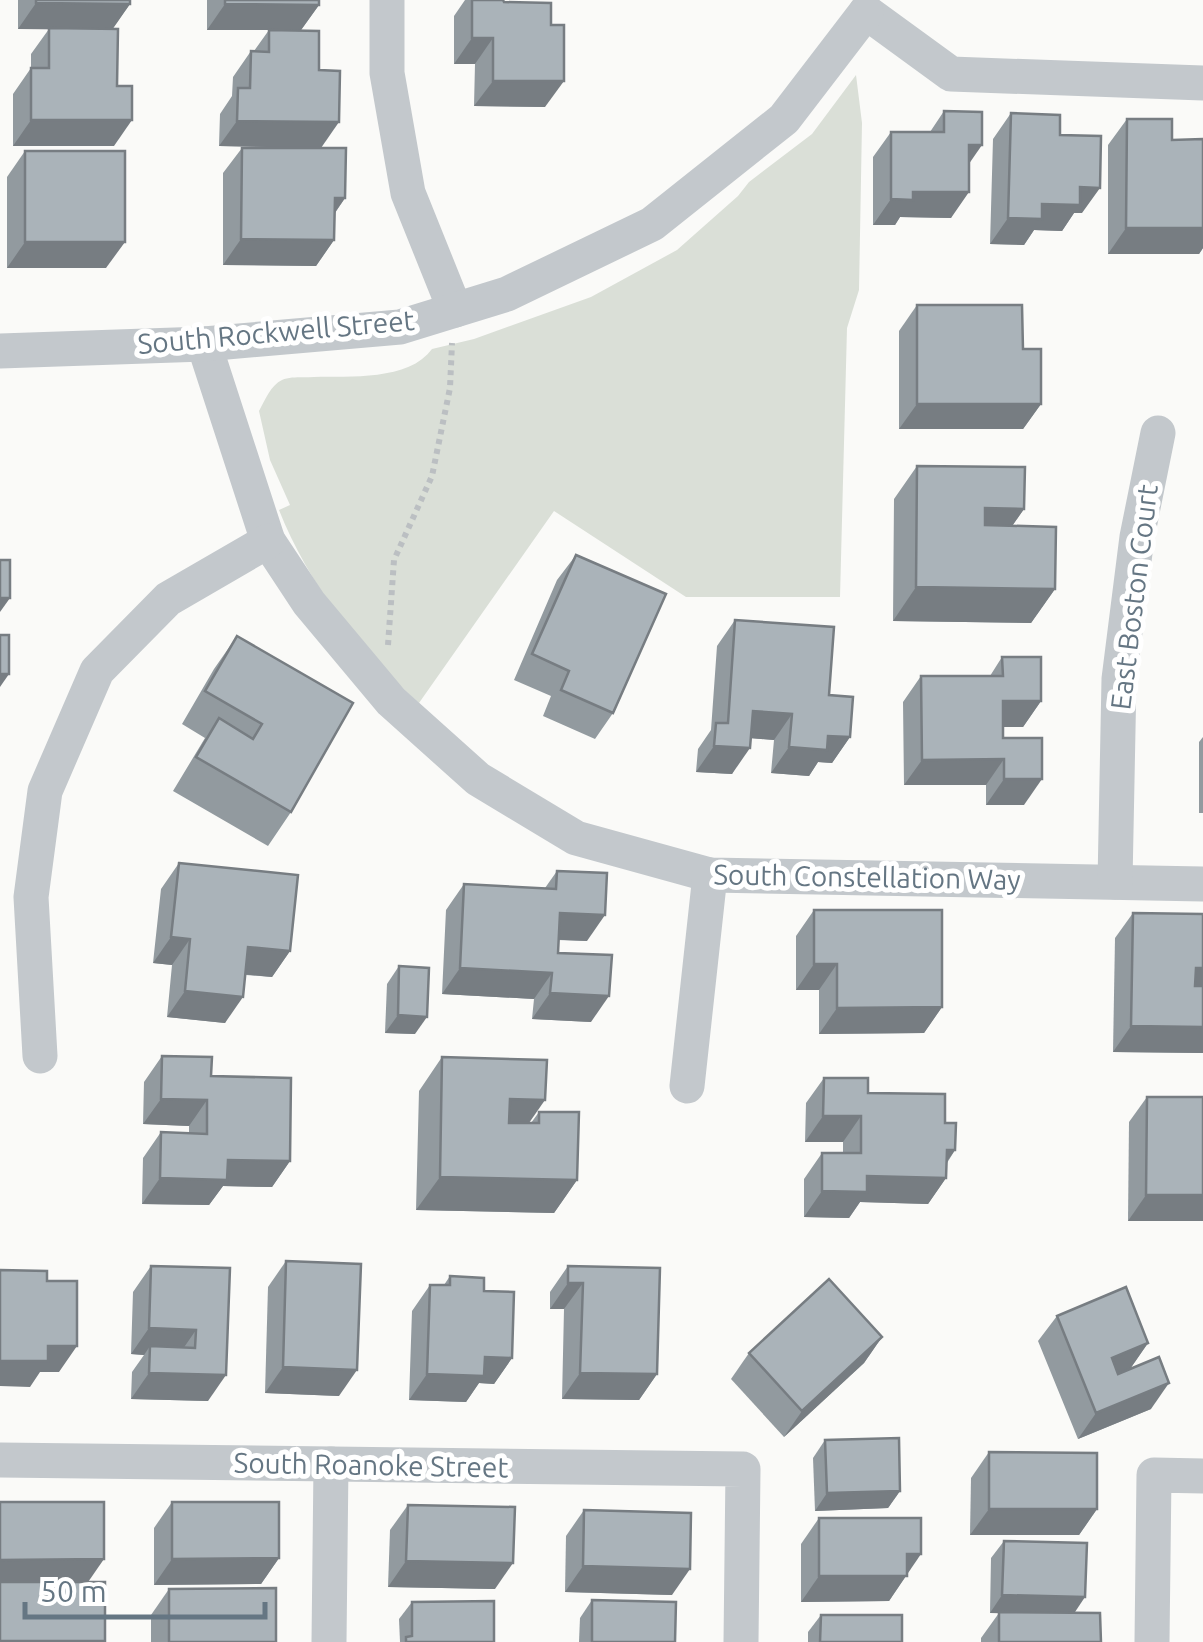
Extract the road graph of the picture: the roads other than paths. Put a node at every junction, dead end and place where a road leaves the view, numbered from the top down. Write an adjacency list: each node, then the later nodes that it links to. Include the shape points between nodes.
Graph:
1 (387, 0): 4 (street, via 387,73 408,193)
2 (863, 6): 3 (street, South Rockwell Street, via 951,74); 4 (street, South Rockwell Street, via 784,118 652,224 508,294)
3 (1203, 83)
4 (455, 310): 5 (street, South Rockwell Street, via 400,326)
5 (204, 344): 6 (street, South Rockwell Street); 8 (street, South Constellation Way)
6 (0, 352)
7 (1158, 433): 10 (street, East Boston Court, via 1119,678)
8 (268, 541): 9 (street, South Constellation Way, via 309,603 392,701 478,779 576,838); 12 (street, via 168,599 97,670 45,791 32,897)
9 (710, 875): 10 (street, South Constellation Way); 13 (street)
10 (1115, 882): 11 (street, South Constellation Way)
11 (1203, 884)
12 (40, 1056)
13 (687, 1086)
14 (0, 1460): 15 (street, South Roanoke Street)
15 (331, 1464): 17 (street); 18 (street, South Roanoke Street, via 743,1470)
16 (1203, 1476): 19 (street, via 1154,1475)
17 (329, 1642)
18 (740, 1642)
19 (1152, 1642)

